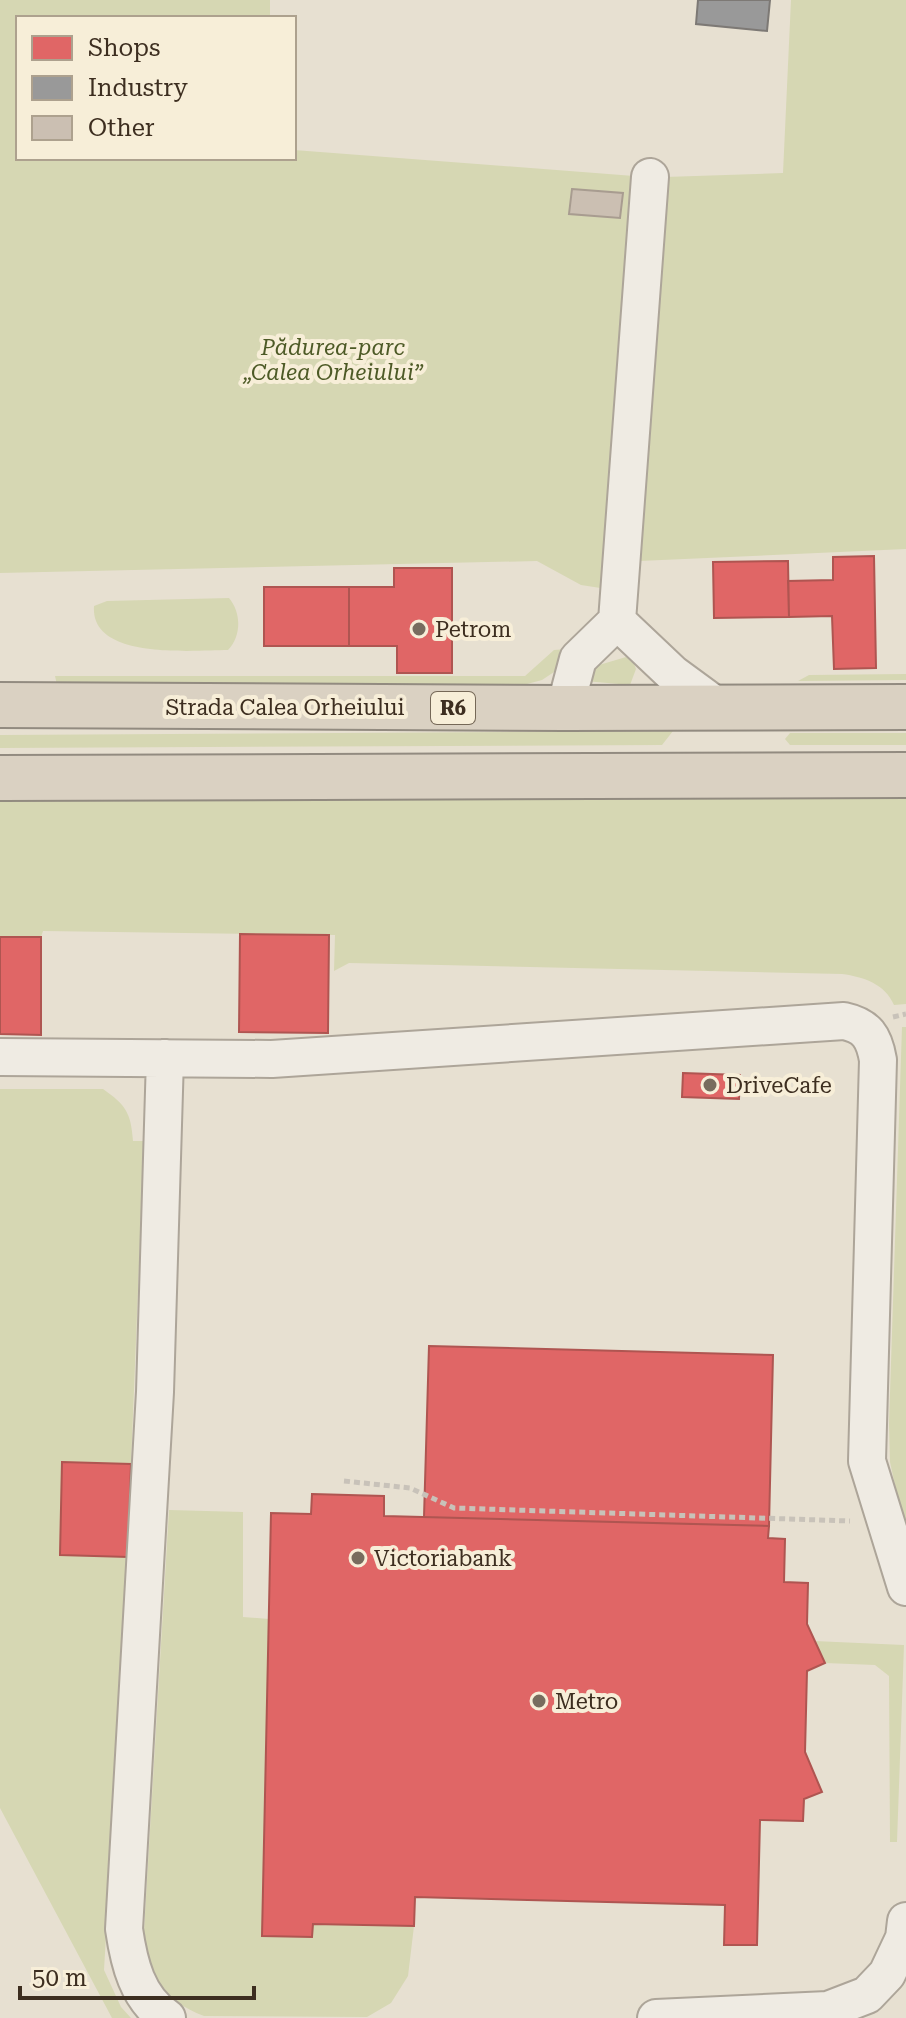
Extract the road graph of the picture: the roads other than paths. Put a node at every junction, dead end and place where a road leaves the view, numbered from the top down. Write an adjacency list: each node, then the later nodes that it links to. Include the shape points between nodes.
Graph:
1 (650, 177): 2 (lane)
2 (617, 621): 4 (lane, via 673,674); 6 (lane, via 578,659)
3 (0, 705): 6 (highway, Strada Calea Orheiului / R6)
4 (718, 707): 5 (highway, Strada Calea Orheiului / R6); 6 (highway, Strada Calea Orheiului / R6); 7 (highway)
5 (906, 707)
6 (565, 708)
7 (720, 774): 8 (highway); 9 (highway)
8 (906, 775)
9 (0, 778)
10 (0, 1057): 11 (lane)
11 (165, 1058): 13 (lane); 14 (lane, via 272,1059 859,1024 869,1032 878,1060 867,1461)
12 (0, 1069): 13 (lane, via 90,1069 125,1078)
13 (155, 1103): 16 (lane, via 155,1392 124,1929 128,1960 141,1990)
14 (906, 1587)
15 (906, 1921): 17 (lane, via 887,1974 867,1995 828,2010)
16 (167, 2018)
17 (656, 2018)

